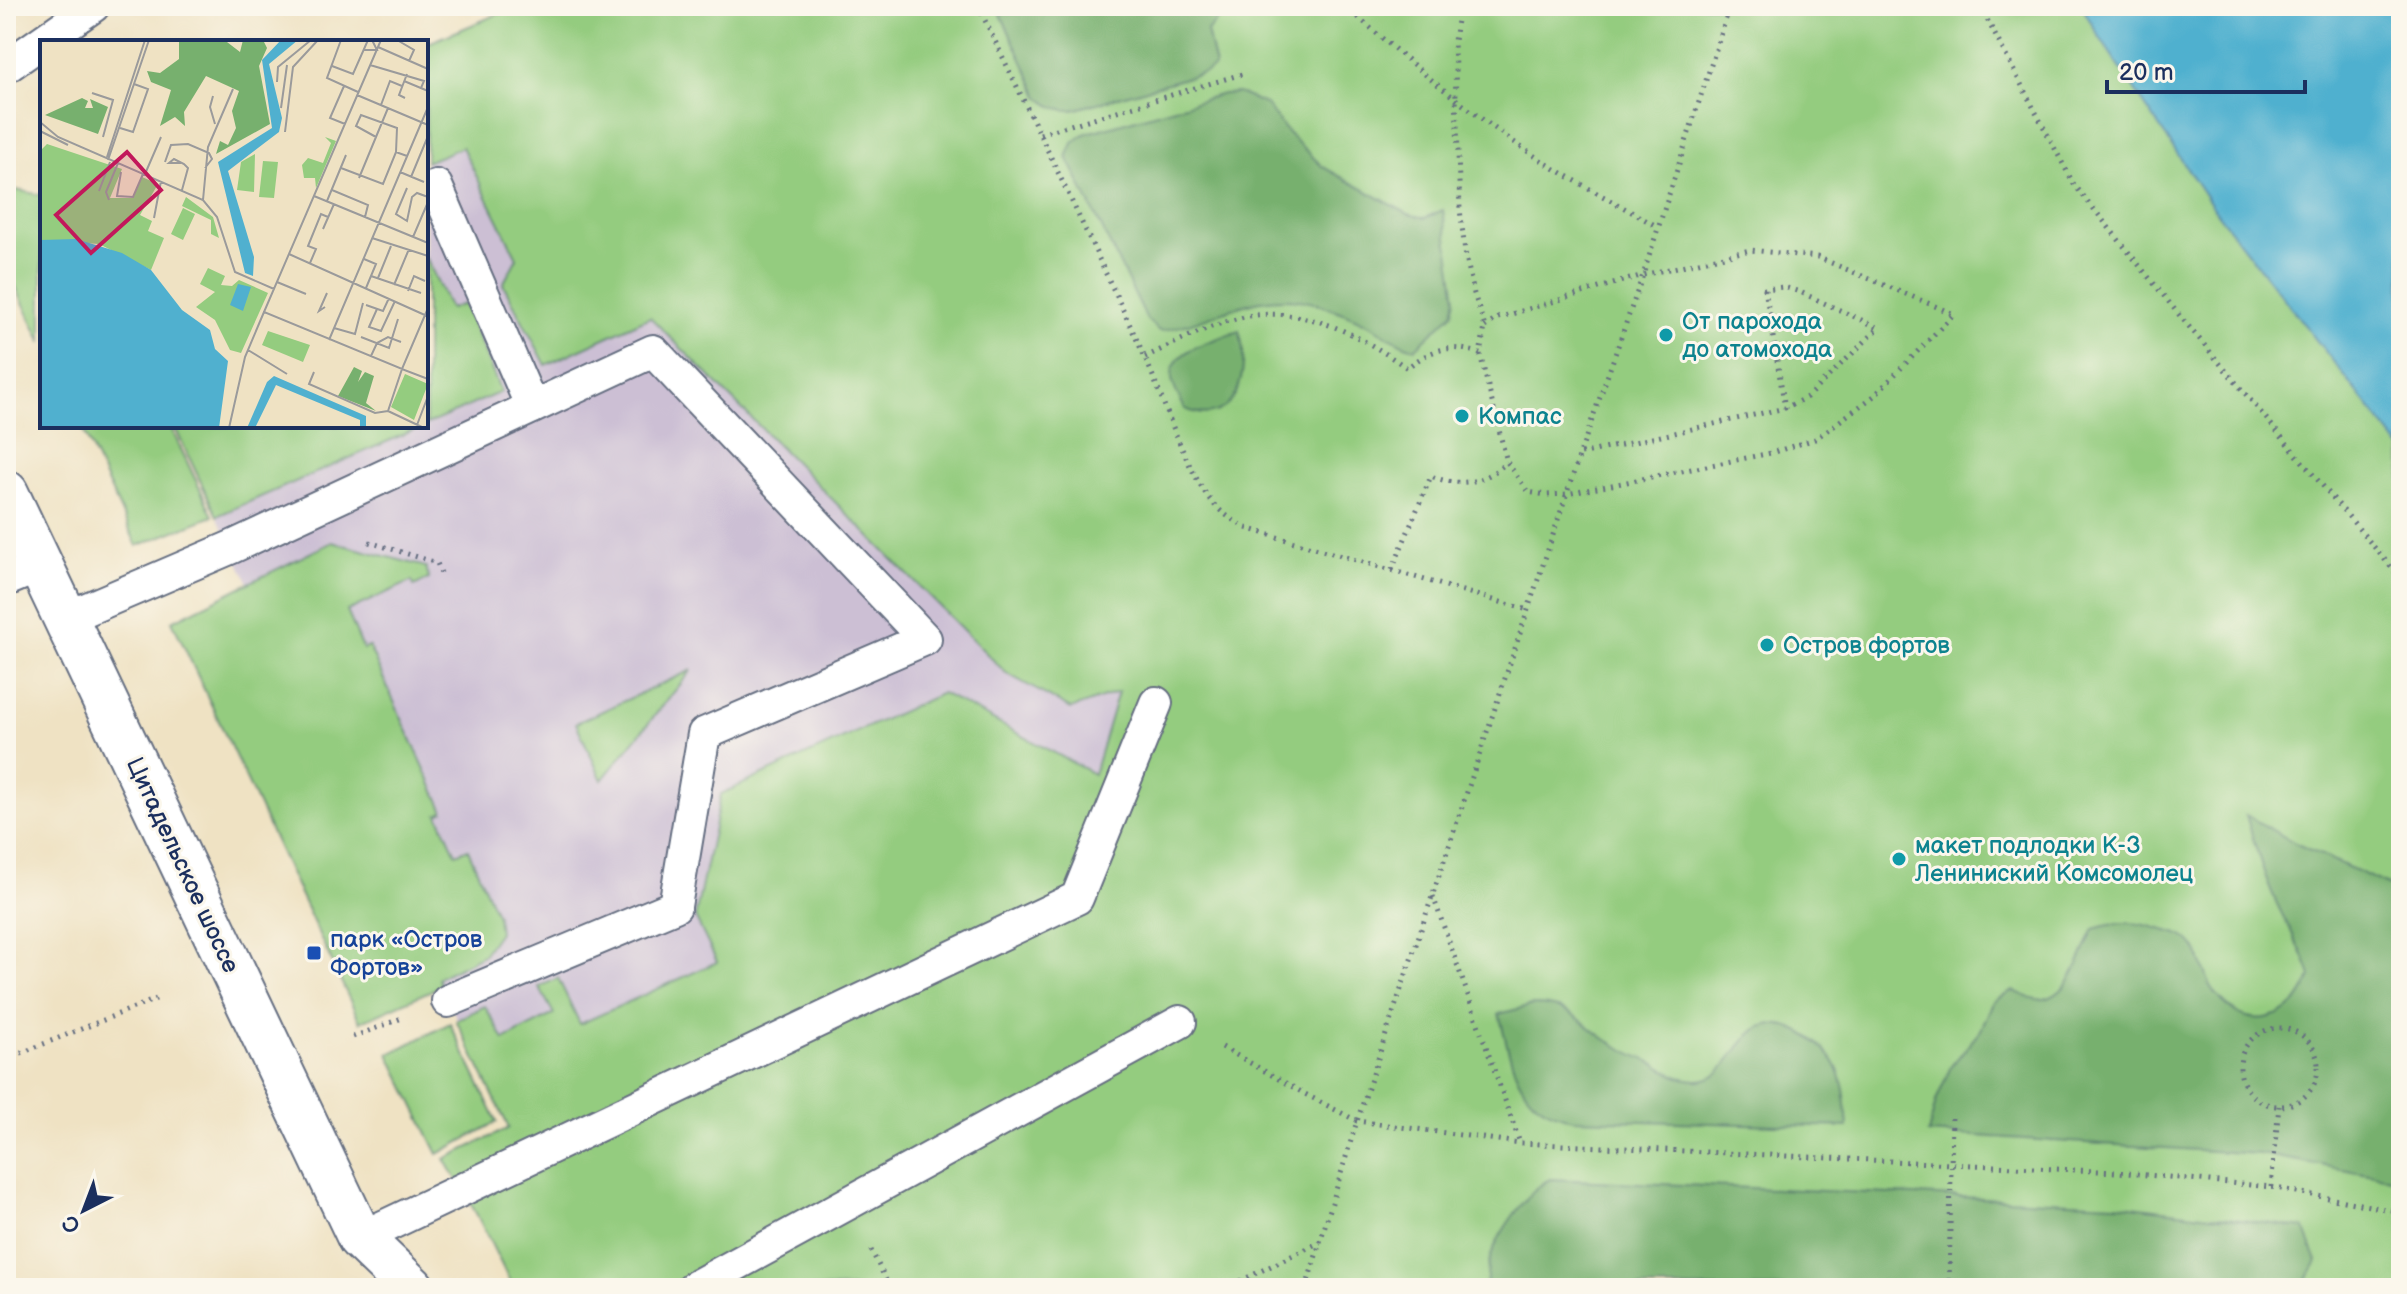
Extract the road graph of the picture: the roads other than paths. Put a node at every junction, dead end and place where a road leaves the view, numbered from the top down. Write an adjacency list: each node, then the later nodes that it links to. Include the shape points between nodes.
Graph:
1 (93, 6): 2 (lane)
2 (45, 40)
3 (40, 43): 4 (lane)
4 (6, 67)
5 (436, 186): 6 (lane)
6 (532, 407): 9 (lane); 11 (lane, via 653,351 925,639 704,734 675,906)
7 (6, 493): 8 (street, Цитадельское шоссе)
8 (23, 573): 9 (street, Цитадельское шоссе)
9 (66, 618): 13 (street, Цитадельское шоссе)
10 (1156, 703): 13 (lane, via 1077,898)
11 (448, 1001)
12 (1180, 1022): 16 (lane)
13 (360, 1238): 14 (street, Цитадельское шоссе); 15 (street, Цитадельское шоссе)
14 (365, 1288)
15 (412, 1288)
16 (693, 1288)

